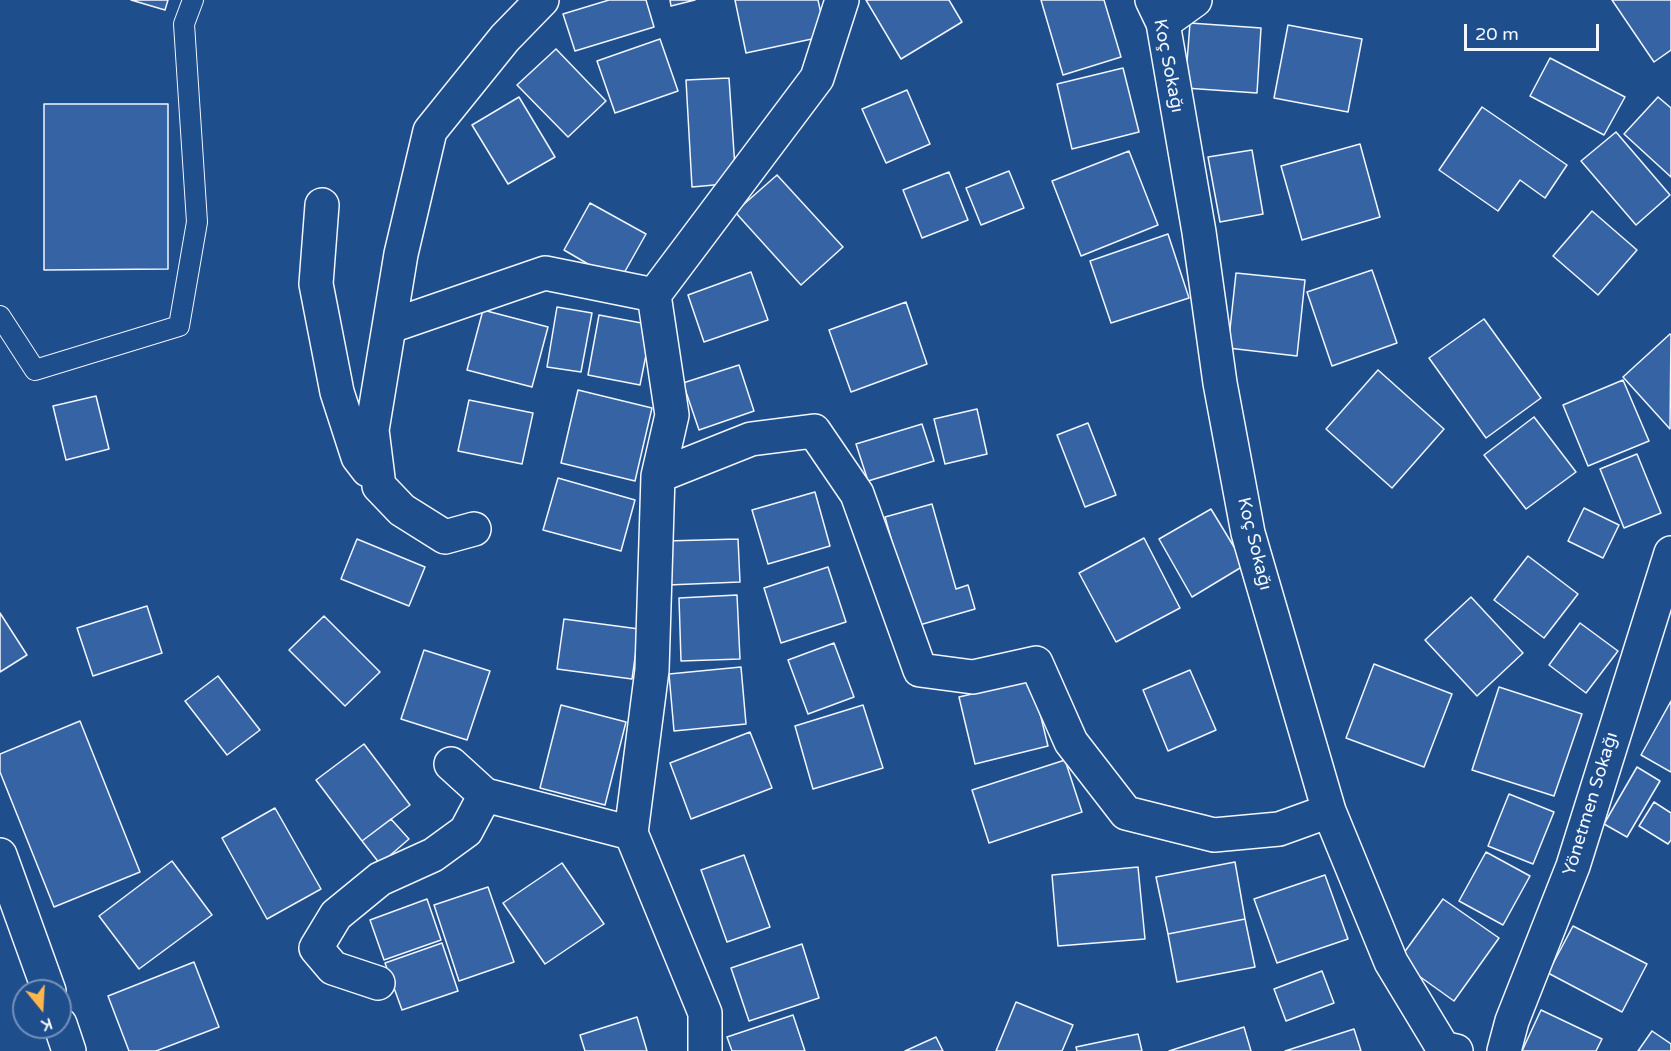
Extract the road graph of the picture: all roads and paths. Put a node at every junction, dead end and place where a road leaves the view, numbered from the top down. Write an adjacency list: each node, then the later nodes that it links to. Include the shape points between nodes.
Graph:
1 (193, 0): 8 (lane, via 184,24 197,222 179,326 35,370)
2 (543, 0): 9 (street, via 505,38 430,131 401,254)
3 (842, 0): 7 (street, via 817,78)
4 (1195, 0): 5 (street)
5 (1157, 11): 16 (street, Koç Sokağı, via 1248,533)
6 (322, 205): 11 (street, via 316,284 335,381 358,457)
7 (654, 295): 9 (street, via 545,273); 10 (street, via 672,415)
8 (0, 315)
9 (391, 326): 11 (street, via 372,430)
10 (658, 476): 16 (street, via 752,439 814,431 856,494 920,670 973,677 1036,663 1071,742 1126,813 1214,835 1279,829); 17 (street, via 652,670)
11 (379, 486): 12 (street, via 402,510 445,537)
12 (474, 529)
13 (1671, 553): 23 (street, Yönetmen Sokağı, via 1573,866)
14 (451, 764): 15 (street)
15 (484, 795): 17 (street); 20 (street, via 466,831 433,855 380,879 336,915 316,948 333,968)
16 (1329, 811): 22 (street, Koç Sokağı, via 1391,962 1443,1048)
17 (631, 833): 21 (street, via 705,1012)
18 (0, 855): 19 (street)
19 (45, 979)
20 (378, 983)
21 (705, 1051)
22 (1456, 1051)
23 (1504, 1051)

